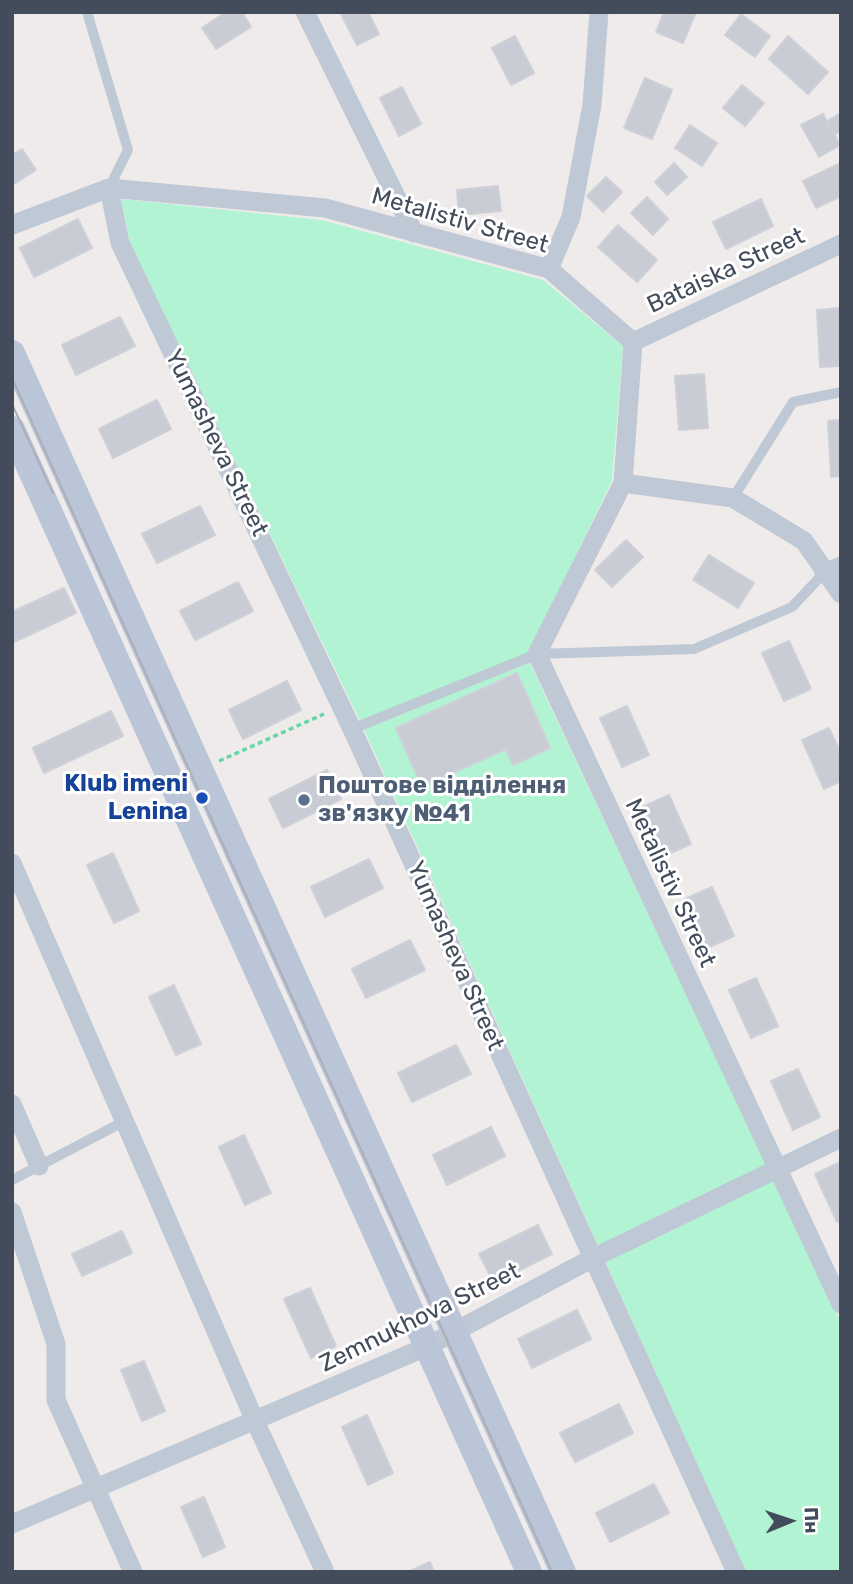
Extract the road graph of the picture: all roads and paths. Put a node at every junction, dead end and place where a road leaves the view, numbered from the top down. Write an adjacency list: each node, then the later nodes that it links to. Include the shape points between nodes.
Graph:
1 (87, 12): 4 (lane, via 128,150)
2 (305, 12): 6 (street)
3 (599, 12): 8 (street, via 592,105 573,205)
4 (109, 188): 5 (street); 6 (street, Metalistiv Street, via 325,208); 18 (street, Yumasheva Street, via 120,243)
5 (12, 225)
6 (414, 233): 8 (street, Metalistiv Street)
7 (841, 244): 9 (street, Bataiska Street)
8 (548, 269): 9 (street, Metalistiv Street)
9 (633, 342): 13 (street)
10 (12, 353): 20 (main road)
11 (841, 392): 14 (lane, via 793,402)
12 (12, 429): 32 (main road)
13 (623, 483): 14 (street); 17 (street)
14 (733, 498): 15 (street, via 804,541)
15 (835, 573): 16 (street); 17 (lane, via 792,607 694,649)
16 (841, 594)
17 (537, 654): 19 (lane); 26 (street, Metalistiv Street)
18 (341, 706): 19 (street, Yumasheva Street); 20 (path)
19 (352, 729): 29 (street, Yumasheva Street)
20 (201, 770): 31 (main road)
21 (12, 863): 23 (street)
22 (12, 1104): 25 (street)
23 (125, 1121): 25 (lane); 33 (street)
24 (841, 1138): 26 (street, Zemnukhova Street)
25 (39, 1166): 27 (lane)
26 (775, 1168): 29 (street, Zemnukhova Street); 30 (street, Metalistiv Street)
27 (12, 1180)
28 (12, 1212): 34 (street, via 56,1344 56,1400)
29 (591, 1259): 31 (street, Zemnukhova Street); 40 (street, Yumasheva Street)
30 (841, 1304)
31 (453, 1334): 32 (street, Zemnukhova Street); 39 (main road)
32 (426, 1347): 33 (street, Zemnukhova Street); 38 (main road)
33 (255, 1421): 34 (street, Zemnukhova Street); 37 (street)
34 (96, 1488): 35 (street, Zemnukhova Street); 36 (street)
35 (12, 1524)
36 (133, 1572)
37 (325, 1572)
38 (529, 1572)
39 (563, 1572)
40 (736, 1572)

